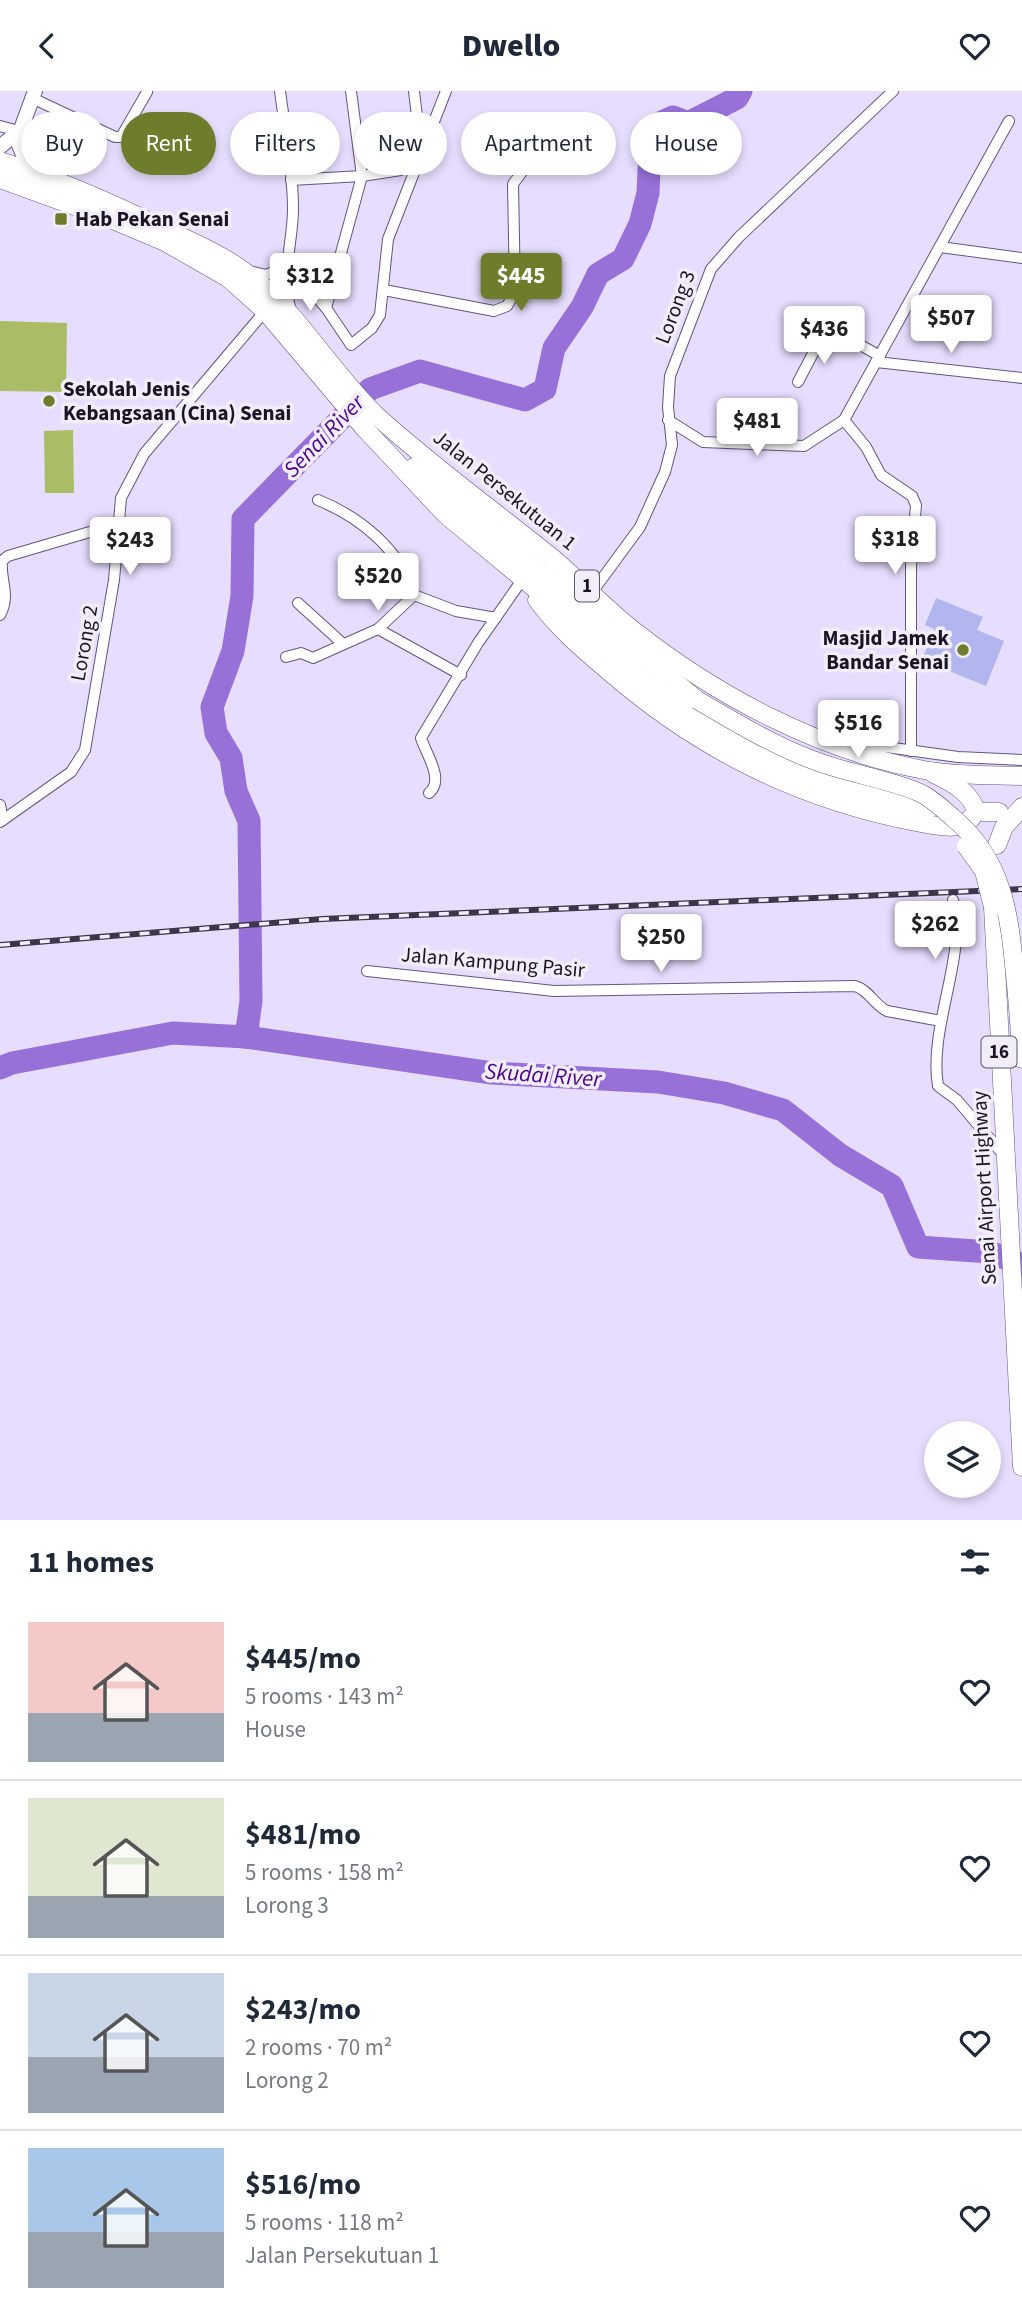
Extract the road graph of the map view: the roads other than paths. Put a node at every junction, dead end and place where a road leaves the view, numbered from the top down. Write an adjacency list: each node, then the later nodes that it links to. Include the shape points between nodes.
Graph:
1 (280, 91): 19 (street)
2 (351, 91): 17 (street)
3 (414, 91): 17 (street, via 418,125 401,170)
4 (446, 91): 24 (street, via 388,239)
5 (893, 91): 33 (street, Lorong 3, via 710,269 670,376)
6 (148, 92): 7 (street, via 121,137)
7 (33, 95): 10 (street)
8 (1009, 121): 20 (street)
9 (0, 126): 10 (street)
10 (19, 131): 11 (street); 12 (street)
11 (0, 147)
12 (21, 152)
13 (0, 161): 14 (highway, Jalan Persekutuan 1 / 1)
14 (21, 168)
15 (45, 175): 23 (highway, Jalan Persekutuan 1 / 1, via 88,191)
16 (520, 175): 24 (street, via 513,184 515,292 507,306 494,311)
17 (362, 176): 19 (street); 25 (street)
18 (0, 179): 26 (highway, Jalan Persekutuan 1 / 1, via 164,242 228,278)
19 (291, 180): 22 (street)
20 (940, 247): 21 (street); 28 (street)
21 (1022, 258)
22 (289, 265): 23 (street, via 266,275); 25 (street); 27 (street, via 285,291)
23 (244, 271): 27 (highway, Jalan Persekutuan 1 / 1)
24 (384, 290): 25 (street, via 380,315 351,345)
25 (326, 308)
26 (265, 311): 30 (highway, Jalan Persekutuan 1 / 1); 36 (street, Lorong 2, via 144,454 121,498)
27 (292, 314): 30 (highway, Jalan Persekutuan 1 / 1)
28 (878, 359): 29 (street); 31 (street, via 837,332 827,331); 32 (street)
29 (1022, 378)
30 (335, 380): 34 (highway, Jalan Persekutuan 1 / 1)
31 (798, 382)
32 (844, 420): 33 (street, via 804,446 703,442); 48 (street, via 881,475 912,496 916,505 911,566)
33 (668, 421): 38 (street, Lorong 3, via 672,445 654,497 640,527)
34 (371, 422): 37 (highway, Jalan Persekutuan 1 / 1, via 446,515); 38 (highway, Jalan Persekutuan 1 / 1); 61 (highway, bridge, via 408,463 697,700 819,762 919,792 957,821 990,858 1001,885 1012,940)
35 (318, 500): 39 (street, via 351,515 382,542 408,576)
36 (117, 524): 41 (street, via 8,556 1,568 7,600); 56 (street, Lorong 2, via 114,580 85,750 71,772)
37 (522, 580): 42 (street); 55 (highway, Jalan Persekutuan 1 / 1, via 662,694 723,735 803,773)
38 (593, 591): 47 (highway, Jalan Persekutuan 1 / 1, via 631,629 706,681)
39 (414, 595): 42 (street, via 456,611); 43 (street)
40 (298, 603): 44 (street)
41 (0, 615)
42 (496, 618): 46 (street)
43 (378, 629): 44 (street); 46 (street)
44 (342, 643): 45 (street, via 313,658 301,653)
45 (286, 657)
46 (461, 675): 52 (street, via 421,738 437,779)
47 (810, 734): 48 (street); 50 (highway, Jalan Persekutuan 1 / 1)
48 (911, 751): 49 (street)
49 (1022, 760)
50 (925, 770): 51 (highway, Jalan Persekutuan 1 / 1); 55 (highway, via 964,792 976,810 964,826)
51 (1022, 776)
52 (429, 793)
53 (0, 805): 56 (street)
54 (1022, 807): 58 (highway, bridge, via 1004,827 997,845)
55 (933, 817): 58 (highway, bridge, via 966,846 984,871)
56 (2, 821)
57 (953, 900): 60 (street, via 957,926)
58 (993, 907): 62 (highway, Senai Airport Highway / 16)
59 (367, 971): 60 (street, Jalan Kampung Pasir, via 554,991 855,986 887,1011)
60 (941, 1021): 62 (street, via 938,1086 957,1100)
61 (1022, 1059)
62 (1006, 1158): 63 (highway, Senai Airport Highway / 16)
63 (1022, 1467)

